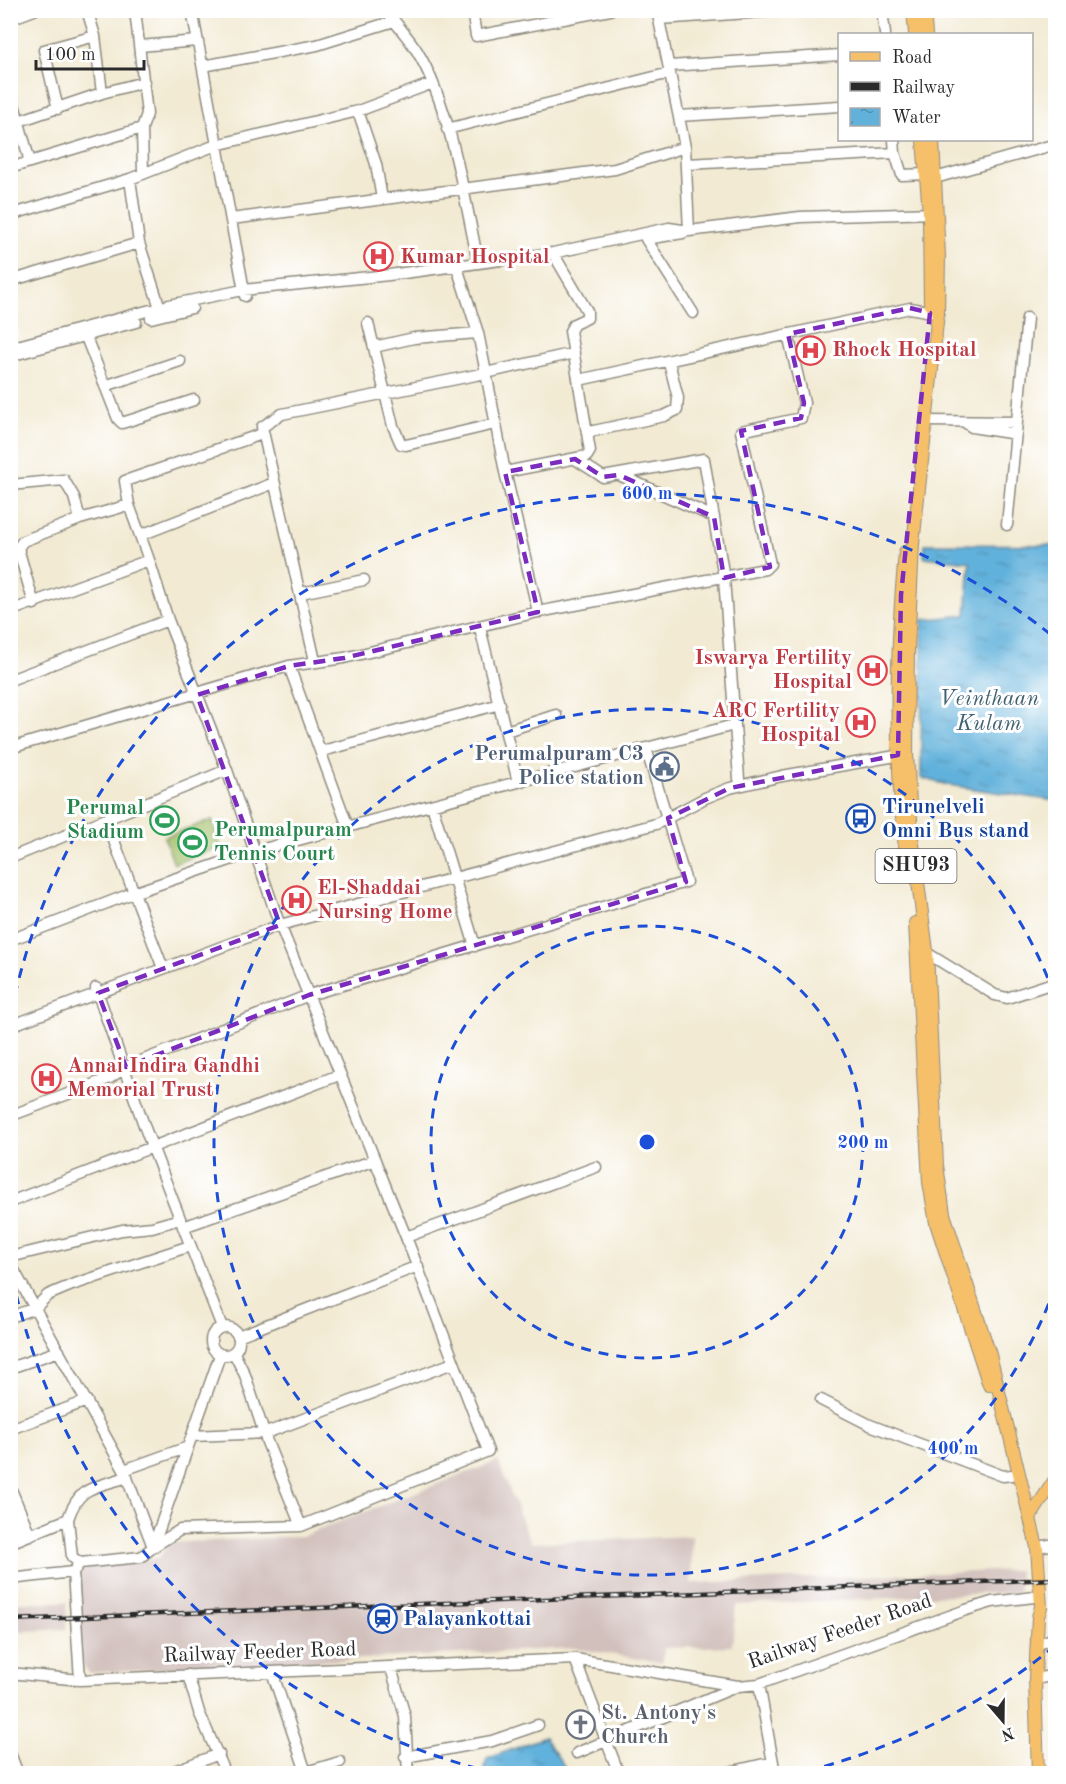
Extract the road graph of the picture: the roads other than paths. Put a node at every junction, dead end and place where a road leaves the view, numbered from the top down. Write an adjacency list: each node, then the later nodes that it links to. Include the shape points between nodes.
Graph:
1 (34, 10): 13 (street)
2 (87, 10): 18 (street)
3 (135, 10): 20 (street)
4 (192, 10): 19 (street)
5 (386, 10): 14 (street)
6 (472, 10): 7 (street, via 476,36)
7 (610, 10)
8 (791, 10): 12 (street)
9 (882, 10): 15 (street)
10 (913, 10): 16 (main road)
11 (924, 10): 17 (main road)
12 (658, 15): 23 (street)
13 (10, 19)
14 (394, 21): 22 (street, via 317,45); 25 (street, via 417,50)
15 (885, 33)
16 (915, 33)
17 (926, 33)
18 (95, 36): 27 (street); 29 (street, via 44,51)
19 (196, 41): 20 (street); 22 (street)
20 (140, 46): 24 (street)
21 (838, 55): 23 (street)
22 (203, 66): 39 (street)
23 (669, 70): 31 (street); 34 (street)
24 (144, 82): 27 (street); 33 (street, via 147,114)
25 (433, 83): 30 (street); 34 (street)
26 (10, 90): 32 (street)
27 (102, 93): 29 (street)
28 (838, 105): 31 (street)
29 (58, 110): 32 (street)
30 (358, 111): 39 (street); 49 (street, via 376,164)
31 (679, 116): 40 (street)
32 (14, 123): 42 (street)
33 (142, 128): 42 (street); 45 (street)
34 (447, 129): 48 (street)
35 (894, 141): 41 (street)
36 (923, 141): 46 (main road, SHU93)
37 (933, 141): 46 (main road, SHU93)
38 (1056, 144): 46 (street)
39 (216, 145): 45 (street); 52 (street)
40 (685, 147): 43 (street); 48 (street, via 615,169)
41 (895, 153): 43 (street); 46 (street, via 902,175)
42 (30, 162): 44 (street)
43 (687, 164): 53 (street)
44 (10, 168)
45 (143, 174): 47 (street)
46 (930, 176): 50 (main road, SHU93)
47 (130, 179): 51 (street); 55 (street)
48 (463, 188): 49 (street); 57 (street)
49 (382, 199): 52 (street)
50 (933, 213): 53 (street, via 800,217); 63 (main road, SHU93)
51 (10, 215)
52 (231, 219): 60 (street)
53 (689, 231): 54 (street); 56 (street, via 669,228)
54 (646, 239): 56 (street); 62 (street)
55 (140, 243): 59 (street); 61 (street)
56 (555, 255): 57 (street); 58 (street); 72 (street, via 586,310 587,318 574,324 570,331)
57 (478, 262): 58 (street)
58 (457, 268): 60 (street); 67 (street)
59 (10, 281)
60 (244, 294): 61 (street); 69 (street)
61 (160, 308): 69 (street)
62 (693, 313)
63 (934, 313): 68 (street, via 909,308); 81 (main road, SHU93); 116 (main road, SHU93, via 901,595)
64 (1027, 318): 83 (street)
65 (166, 320): 69 (street)
66 (368, 323): 70 (street)
67 (478, 333): 70 (street, via 414,338); 76 (street)
68 (788, 334): 75 (street); 97 (street, via 804,403 801,418 741,431 770,564 758,573)
69 (86, 336): 71 (street); 73 (street); 78 (street)
70 (374, 347): 79 (street)
71 (10, 348)
72 (574, 352): 76 (street); 77 (street)
73 (10, 356)
74 (180, 361): 78 (street)
75 (669, 362): 77 (street); 84 (street, via 677,410)
76 (486, 373): 79 (street); 82 (street)
77 (579, 380): 84 (street)
78 (105, 386): 80 (street, via 122,423)
79 (385, 393): 82 (street, via 397,438 406,445); 85 (street, via 282,414 262,427)
80 (194, 400)
81 (927, 421): 83 (street, via 974,420); 116 (main road, SHU93, via 913,544)
82 (495, 424): 87 (street)
83 (1017, 428): 94 (street)
84 (589, 432): 86 (street, via 589,455)
85 (262, 434): 89 (street); 91 (street, via 125,481)
86 (575, 459): 87 (street); 88 (street, via 603,477)
87 (506, 472): 102 (street)
88 (620, 475): 92 (street); 92 (street, via 704,459)
89 (274, 483): 95 (street); 99 (street)
90 (10, 485): 93 (street, via 63,480 74,497)
91 (129, 505): 93 (street); 95 (street)
92 (714, 517): 97 (street)
93 (80, 519): 100 (street, via 23,541 18,548)
94 (1007, 525)
95 (141, 535): 96 (street)
96 (149, 560): 100 (street); 103 (street)
97 (724, 578): 102 (street); 111 (street)
98 (364, 580): 99 (street)
99 (301, 593): 105 (street)
100 (34, 604): 101 (street)
101 (10, 611)
102 (538, 612): 104 (street)
103 (168, 620): 107 (street); 108 (street)
104 (480, 628): 105 (street); 109 (street)
105 (315, 661): 106 (street)
106 (288, 666): 108 (street); 115 (street)
107 (10, 680)
108 (197, 695): 114 (street); 117 (street)
109 (500, 704): 112 (street); 115 (street)
110 (556, 715): 112 (street)
111 (734, 724): 113 (street); 118 (street)
112 (507, 731): 119 (street)
113 (646, 748): 119 (street); 121 (street)
114 (11, 749)
115 (322, 751): 123 (street)
116 (902, 751): 118 (street); 121 (street, via 730,788); 131 (main road, SHU93)
117 (227, 770): 122 (street); 124 (street)
118 (740, 779): 121 (street, via 713,787)
119 (518, 782): 120 (street)
120 (432, 805): 123 (street); 126 (street)
121 (668, 815): 126 (street); 130 (street, via 686,882)
122 (106, 820): 125 (street); 127 (street)
123 (348, 827): 124 (street)
124 (256, 852): 127 (street); 128 (street)
125 (10, 858)
126 (454, 876): 128 (street); 130 (street)
127 (133, 893): 129 (street); 132 (street)
128 (279, 923): 132 (street); 134 (street); 135 (street)
129 (10, 940)
130 (475, 946): 135 (street)
131 (922, 950): 133 (street, via 995,995 1007,998); 167 (main road, SHU93, via 929,1182 936,1223 985,1371); 171 (main road, SHU93, via 944,1214 990,1355)
132 (161, 963): 134 (street)
133 (1056, 982)
134 (97, 990): 136 (street); 137 (street); 138 (street)
135 (309, 995): 138 (street); 139 (street)
136 (10, 1020)
137 (10, 1026)
138 (126, 1067): 140 (street, via 110,1078); 141 (street)
139 (339, 1075): 141 (street); 142 (street)
140 (10, 1116)
141 (152, 1148): 144 (street); 145 (street)
142 (375, 1160): 145 (street); 146 (street)
143 (596, 1167): 146 (street)
144 (10, 1202)
145 (182, 1223): 147 (street); 148 (street, via 122,1230)
146 (406, 1237): 150 (street)
147 (190, 1246): 152 (street, via 72,1285 48,1295); 154 (street)
148 (10, 1257)
149 (10, 1263): 151 (street)
150 (418, 1266): 155 (street); 159 (street)
151 (15, 1282): 152 (street)
152 (35, 1308): 153 (street); 156 (street)
153 (10, 1317)
154 (222, 1327): 155 (street, via 230,1328); 158 (street, via 214,1331 210,1342)
155 (238, 1336): 157 (street)
156 (59, 1351): 160 (street); 162 (street)
157 (234, 1353): 158 (street); 164 (street)
158 (220, 1355): 165 (street)
159 (453, 1363): 164 (street); 173 (street, via 488,1451)
160 (10, 1368)
161 (821, 1400): 167 (street, via 881,1429 1002,1476)
162 (87, 1401): 163 (street); 166 (street)
163 (10, 1429)
164 (266, 1433): 165 (street); 173 (street)
165 (190, 1441): 166 (street); 177 (street)
166 (126, 1473): 172 (street, via 81,1492); 177 (street)
167 (1012, 1475): 181 (main road, SHU93, via 1032,1560)
168 (1056, 1478): 171 (main road)
169 (10, 1487): 174 (street)
170 (10, 1507): 174 (street)
171 (1031, 1516): 178 (main road, SHU93)
172 (68, 1519): 174 (street); 179 (street)
173 (301, 1526): 177 (street, via 180,1530)
174 (26, 1536): 175 (street)
175 (10, 1543)
176 (1056, 1544): 178 (street)
177 (153, 1546): 179 (street, via 141,1557)
178 (1036, 1547): 182 (main road, SHU93, via 1041,1607)
179 (76, 1568): 180 (street); 192 (street)
180 (10, 1580)
181 (1034, 1597): 182 (main road); 193 (street, Railway Feeder Road, via 966,1610)
182 (1038, 1617): 184 (main road, SHU93)
183 (1056, 1637): 184 (street)
184 (1037, 1645): 191 (main road, SHU93)
185 (575, 1659): 186 (street, Railway Feeder Road); 194 (street, Railway Feeder Road); 196 (street)
186 (391, 1668): 187 (street, Railway Feeder Road); 200 (street, via 405,1716)
187 (272, 1672): 189 (street, Railway Feeder Road); 201 (street, via 306,1772)
188 (10, 1673): 192 (street, Railway Feeder Road)
189 (188, 1675): 192 (street, Railway Feeder Road); 199 (street, via 199,1712)
190 (1056, 1676): 191 (street)
191 (1035, 1679): 210 (main road, SHU93)
192 (80, 1680)
193 (759, 1684): 194 (street, Railway Feeder Road); 202 (street)
194 (738, 1686): 196 (street)
195 (538, 1725): 200 (street, via 492,1741)
196 (606, 1742): 197 (street); 207 (street)
197 (578, 1752)
198 (10, 1753): 203 (street)
199 (219, 1754): 204 (street); 205 (street)
200 (405, 1757): 206 (street)
201 (340, 1762)
202 (773, 1762): 208 (street); 209 (street)
203 (18, 1773)
204 (166, 1773)
205 (226, 1773)
206 (408, 1773)
207 (618, 1773)
208 (721, 1773)
209 (775, 1773)
210 (1038, 1773)

